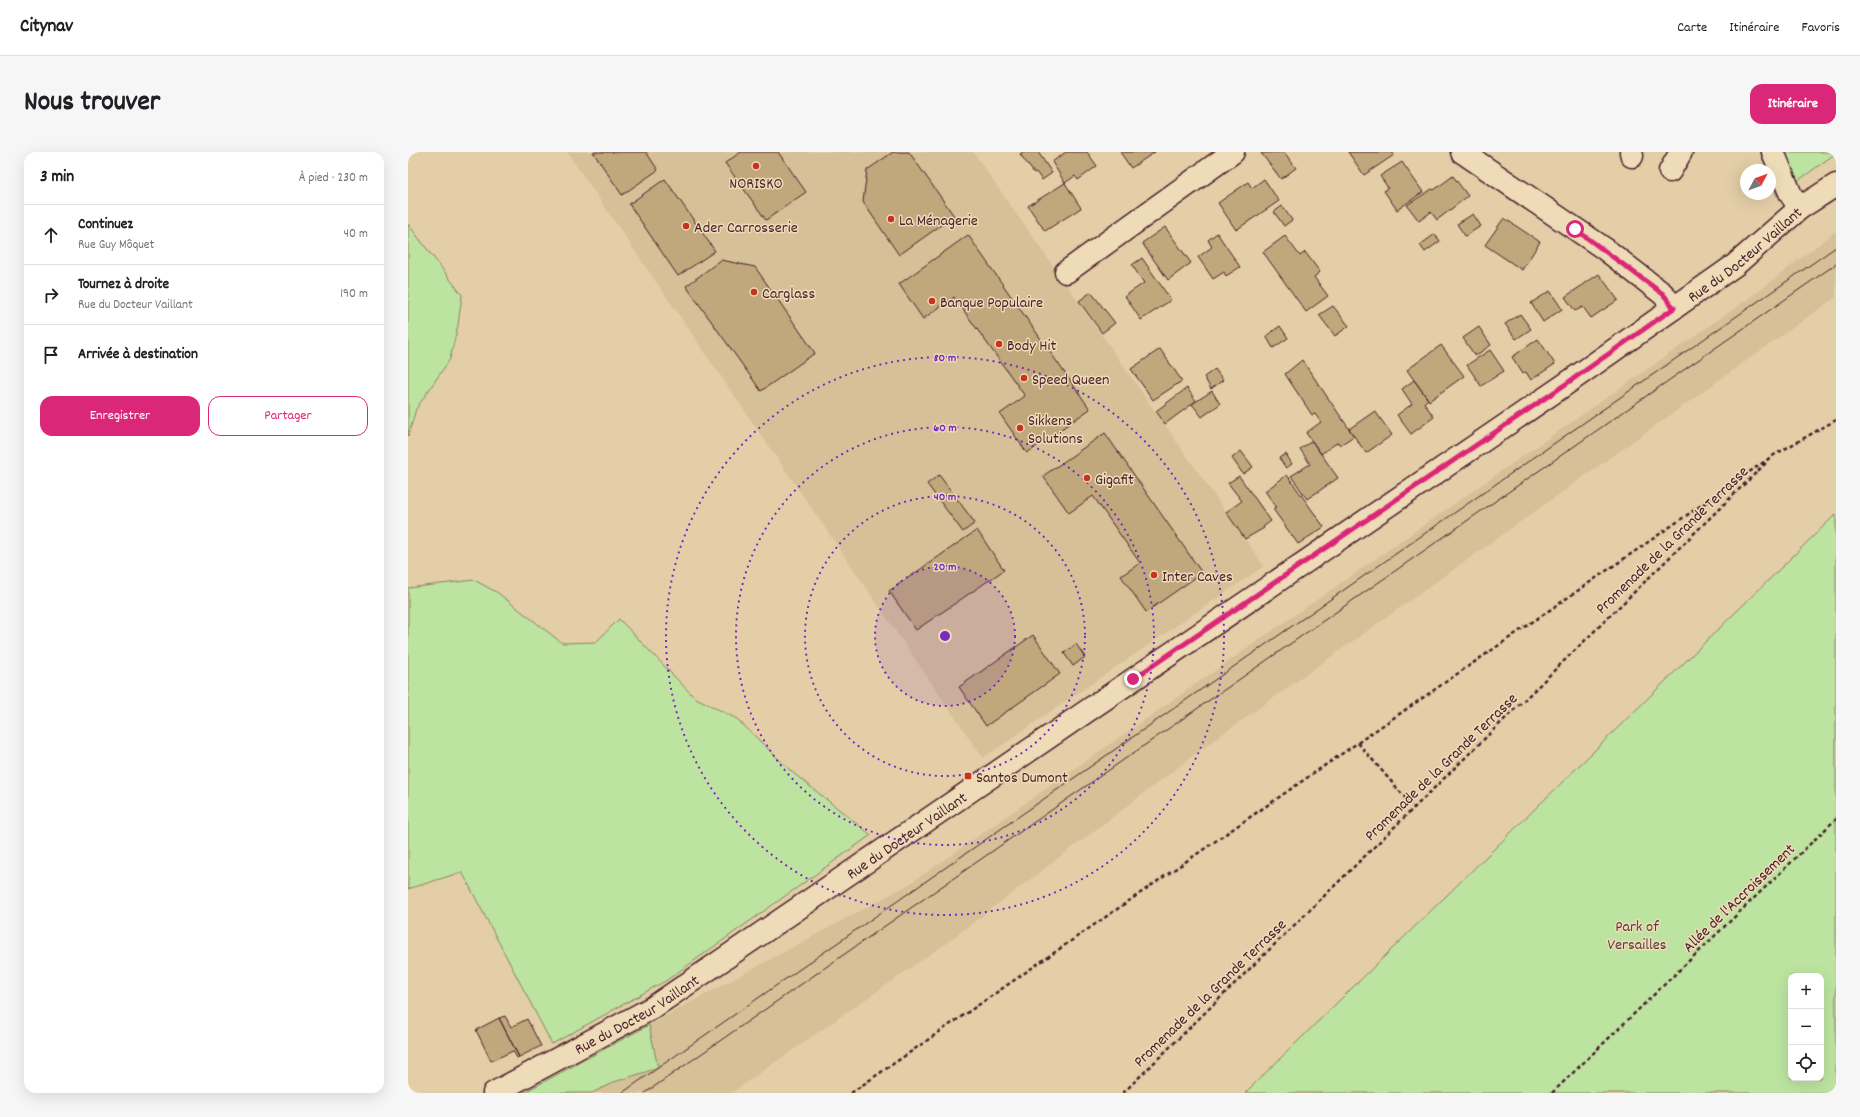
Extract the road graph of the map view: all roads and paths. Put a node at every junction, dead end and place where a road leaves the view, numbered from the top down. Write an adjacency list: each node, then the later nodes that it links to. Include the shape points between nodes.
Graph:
1 (1233, 152): 8 (main road)
2 (1462, 152): 9 (main road, via 1605,249 1663,294)
3 (1681, 152): 5 (main road)
4 (1773, 152): 7 (main road, via 1791,195)
5 (1670, 171)
6 (1836, 185): 7 (main road, Rue du Docteur Vaillant)
7 (1800, 208): 9 (main road, Rue du Docteur Vaillant, via 1735,265)
8 (1066, 272)
9 (1674, 308): 15 (main road, Rue du Docteur Vaillant, via 652,1008)
10 (1836, 420): 11 (path)
11 (1774, 455): 12 (path); 13 (path, Promenade de la Grande Terrasse)
12 (1358, 743): 13 (path); 16 (path)
13 (1414, 808): 17 (path, Promenade de la Grande Terrasse)
14 (1836, 819): 18 (path, Allée de l'Accroissement)
15 (494, 1093)
16 (851, 1093)
17 (1123, 1093)
18 (1552, 1093)

